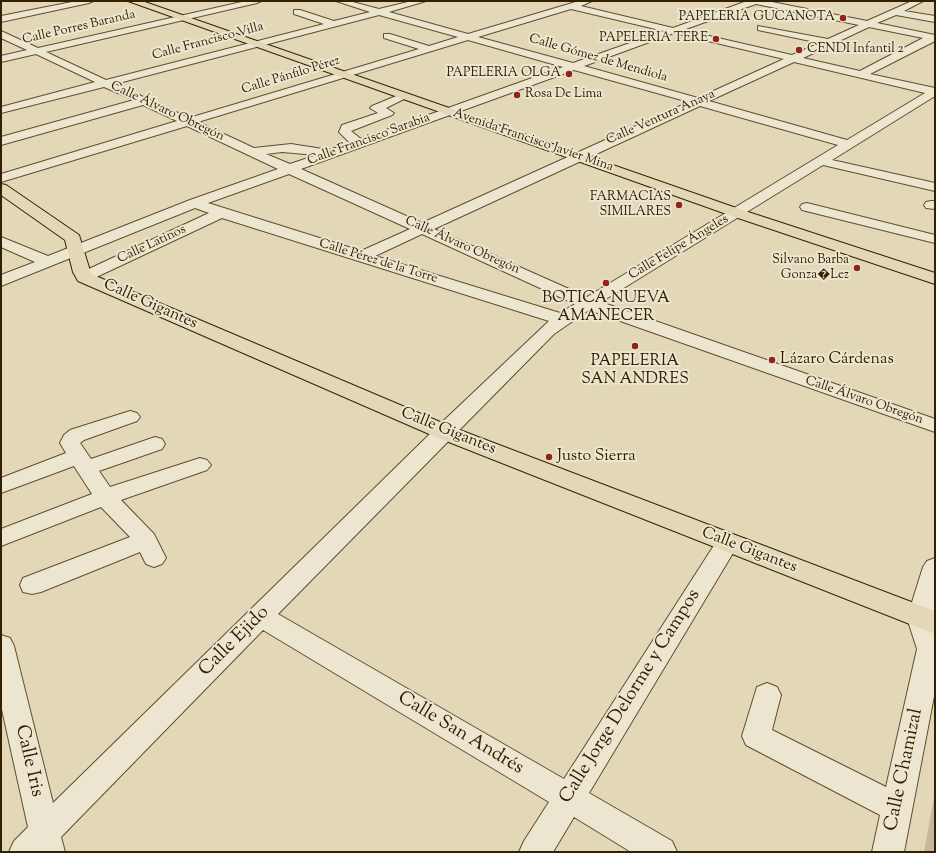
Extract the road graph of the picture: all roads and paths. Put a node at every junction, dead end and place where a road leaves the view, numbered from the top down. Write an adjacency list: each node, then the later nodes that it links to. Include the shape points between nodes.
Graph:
1 (89, 1): 17 (street)
2 (133, 1): 16 (main road, Avenida Francisco Javier Mina)
3 (213, 1): 12 (street)
4 (257, 1): 12 (street, Calle Porres Baranda)
5 (340, 1): 14 (street, Calle Gómez de Mendiola)
6 (422, 1): 14 (street, Calle Francisco Villa)
7 (549, 1): 11 (street)
8 (588, 1): 11 (street, Calle Pánfilo Pérez)
9 (755, 1): 20 (street); 22 (street, Calle Francisco Sarabia)
10 (919, 1): 15 (street, Calle Ventura Anaya)
11 (571, 6): 22 (street); 25 (street, Calle Pánfilo Pérez)
12 (231, 7): 16 (street, Calle Porres Baranda)
13 (297, 12): 19 (street)
14 (380, 12): 19 (street, Calle Francisco Villa); 25 (street, Calle Gómez de Mendiola)
15 (896, 12): 18 (street); 20 (street, Calle Ventura Anaya)
16 (182, 18): 28 (main road, Avenida Francisco Javier Mina); 30 (street, Calle Porres Baranda)
17 (1, 19)
18 (935, 19)
19 (334, 24): 28 (street, Calle Francisco Villa)
20 (868, 24): 26 (street); 27 (street, Calle Ventura Anaya)
21 (761, 28): 27 (street)
22 (673, 30): 32 (street); 33 (street, Calle Francisco Sarabia)
23 (1, 34): 30 (street, Calle Álvaro Obregón)
24 (387, 36): 29 (street)
25 (469, 37): 29 (street, Calle Pánfilo Pérez); 33 (street, Calle Gómez de Mendiola)
26 (934, 37): 35 (street)
27 (828, 42): 32 (street, Calle Ventura Anaya)
28 (256, 44): 34 (main road, Avenida Francisco Javier Mina); 36 (street, Calle Francisco Villa)
29 (430, 49): 34 (street, Calle Pánfilo Pérez)
30 (38, 51): 31 (street, Calle Porres Baranda); 36 (street, Calle Álvaro Obregón)
31 (1, 59)
32 (792, 59): 35 (street); 40 (street, Calle Ventura Anaya)
33 (573, 67): 40 (street, Calle Gómez de Mendiola); 42 (street, Calle Francisco Sarabia)
34 (344, 75): 38 (main road, Avenida Francisco Javier Mina); 44 (street, Calle Pánfilo Pérez)
35 (860, 75): 37 (street)
36 (107, 83): 39 (street, Calle Álvaro Obregón); 41 (street, Calle Francisco Villa)
37 (935, 92): 48 (street, Calle Felipe Ángeles)
38 (405, 96): 42 (main road, Avenida Francisco Javier Mina); 43 (street, via 376,108)
39 (144, 101): 44 (street, Calle Álvaro Obregón); 46 (street)
40 (698, 102): 48 (street, Calle Gómez de Mendiola); 51 (street, Calle Ventura Anaya)
41 (1, 110)
42 (449, 111): 45 (street, Calle Francisco Sarabia); 51 (main road, Avenida Francisco Javier Mina)
43 (388, 113): 45 (street); 47 (street, via 346,128 345,131)
44 (189, 122): 49 (street, Calle Álvaro Obregón); 55 (street, Calle Pánfilo Pérez)
45 (416, 123): 47 (street, Calle Francisco Sarabia)
46 (1, 141)
47 (359, 144): 50 (street, Calle Francisco Sarabia)
48 (848, 144): 52 (street, Calle Felipe Ángeles)
49 (252, 152): 50 (street, via 295,147); 53 (street, Calle Álvaro Obregón)
50 (329, 154): 53 (street, Calle Francisco Sarabia)
51 (578, 156): 61 (main road, Avenida Francisco Javier Mina); 63 (street, Calle Ventura Anaya)
52 (821, 162): 56 (street); 61 (street, Calle Felipe Ángeles)
53 (291, 169): 59 (street, Calle Francisco Sarabia); 63 (street, Calle Álvaro Obregón)
54 (915, 169): 56 (street)
55 (1, 178)
56 (906, 181): 57 (street)
57 (935, 187)
58 (1, 188): 66 (main road, Calle Gigantes, via 73,238)
59 (196, 203): 62 (street, Calle Pérez de la Torre); 66 (street, Calle Francisco Sarabia)
60 (807, 207): 64 (street)
61 (737, 213): 70 (main road, Avenida Francisco Javier Mina); 72 (street, Calle Felipe Ángeles)
62 (220, 214): 67 (street, Calle Pérez de la Torre); 69 (street, Calle Latinos)
63 (422, 227): 67 (street, Calle Ventura Anaya); 72 (street, Calle Álvaro Obregón)
64 (935, 239)
65 (1, 241): 68 (street)
66 (78, 250): 68 (street, Calle Francisco Sarabia); 69 (main road, Calle Gigantes)
67 (361, 257): 73 (street, Calle Pérez de la Torre)
68 (48, 262): 71 (street, Calle Francisco Sarabia)
69 (84, 277): 76 (main road, Calle Gigantes)
70 (935, 279)
71 (1, 281)
72 (589, 304): 73 (street, Calle Felipe Ángeles); 75 (street, Calle Álvaro Obregón)
73 (562, 319): 76 (street, Calle Felipe Ángeles)
74 (130, 417): 78 (street, via 73,437 70,443)
75 (935, 426)
76 (444, 432): 83 (main road, Calle Gigantes); 86 (street, Calle Ejido)
77 (154, 444): 78 (street)
78 (83, 462): 80 (street); 81 (street)
79 (200, 465): 81 (street)
80 (1, 486)
81 (105, 497): 82 (street); 85 (street, via 150,549)
82 (1, 538)
83 (728, 542): 87 (main road, Calle Gigantes); 90 (street, Calle Jorge Delorme y Campos)
84 (935, 567): 87 (street)
85 (32, 585)
86 (260, 616): 90 (street, Calle San Andrés); 92 (street, Calle Ejido)
87 (928, 621): 91 (street, Calle Chamizal, via 930,649)
88 (1, 646): 92 (street, Calle Iris)
89 (767, 694): 91 (street, via 756,736)
90 (567, 798): 93 (street, Calle Jorge Delorme y Campos); 94 (street, Calle San Andrés)
91 (897, 808): 95 (street, Calle Chamizal)
92 (40, 846)
93 (535, 852)
94 (660, 852)
95 (888, 852)

